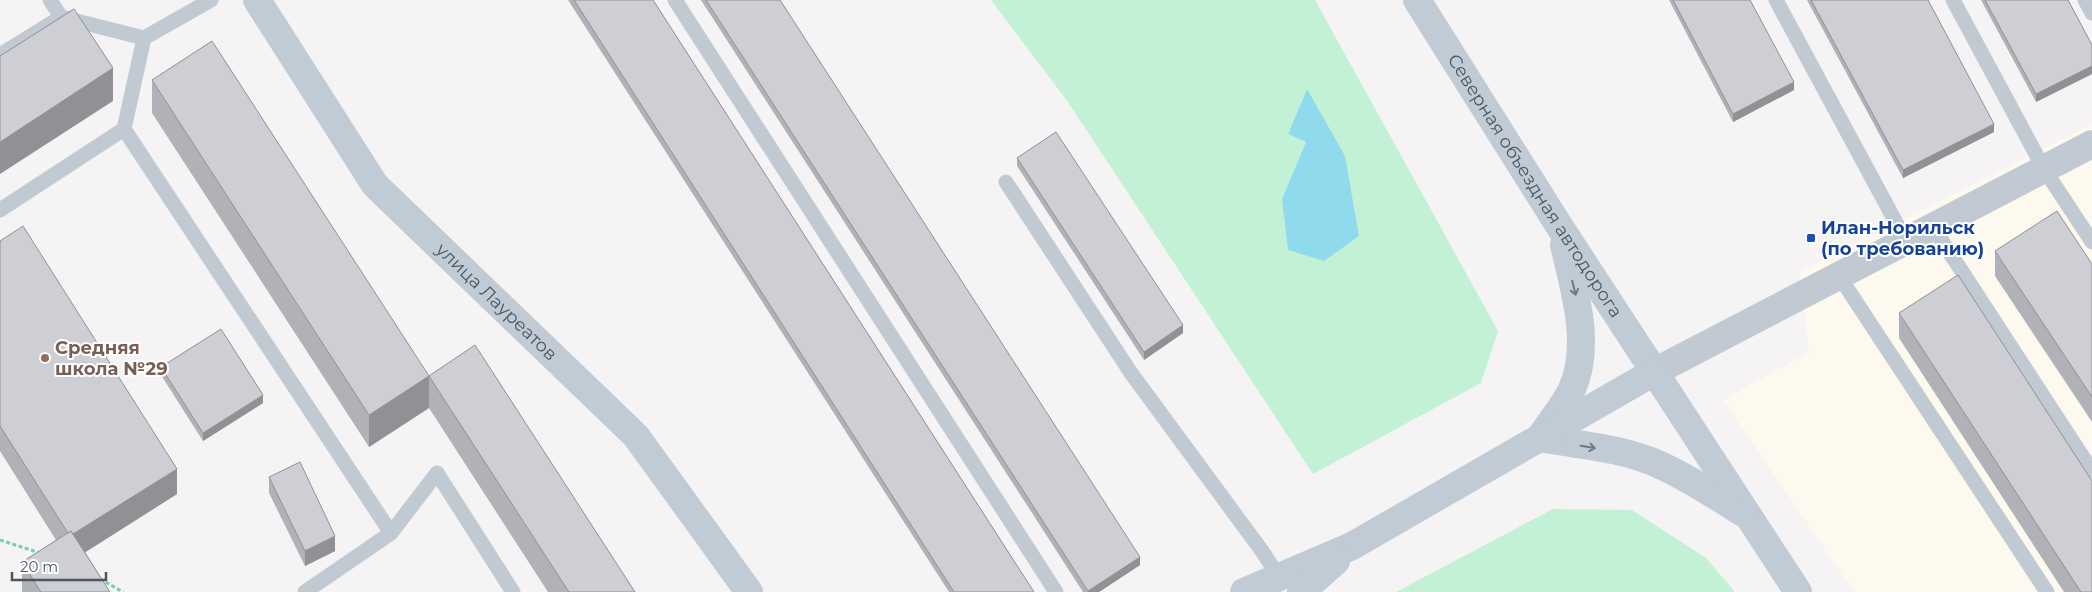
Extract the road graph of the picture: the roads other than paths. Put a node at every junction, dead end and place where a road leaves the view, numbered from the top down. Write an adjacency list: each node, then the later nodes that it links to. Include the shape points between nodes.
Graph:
1 (50, 0): 10 (lane)
2 (211, 0): 11 (lane)
3 (257, 0): 32 (street, улица Лауреатов, via 375,184 636,436)
4 (675, 0): 33 (lane)
5 (1417, 0): 18 (street, Северная объездная автодорога)
6 (1776, 0): 20 (lane)
7 (1953, 0): 15 (lane)
8 (2085, 0): 9 (lane)
9 (2092, 13)
10 (61, 17): 11 (lane); 12 (lane)
11 (144, 38): 13 (lane)
12 (0, 55)
13 (124, 129): 17 (lane); 27 (lane)
14 (2092, 144): 15 (street)
15 (2044, 169): 19 (street); 21 (lane)
16 (1006, 182): 29 (lane, via 1131,373)
17 (0, 210)
18 (1558, 224): 23 (street, Северная объездная автодорога); 24 (street, one-way to 24, via 1580,311 1580,358 1572,389)
19 (1932, 227): 20 (street); 25 (lane)
20 (1906, 241): 22 (street)
21 (2092, 242)
22 (1838, 276): 23 (street); 37 (lane)
23 (1654, 372): 24 (street); 26 (street, Северная объездная автодорога)
24 (1540, 438): 26 (street, one-way to 26, via 1625,453 1659,464); 28 (street)
25 (2092, 471)
26 (1749, 516): 36 (street, Северная объездная автодорога)
27 (391, 533): 30 (lane); 31 (lane, via 437,473)
28 (1352, 546): 29 (street); 35 (street)
29 (1279, 577): 34 (street)
30 (305, 592)
31 (512, 592)
32 (749, 592)
33 (1056, 592)
34 (1244, 592)
35 (1301, 592)
36 (1798, 592)
37 (2047, 592)

